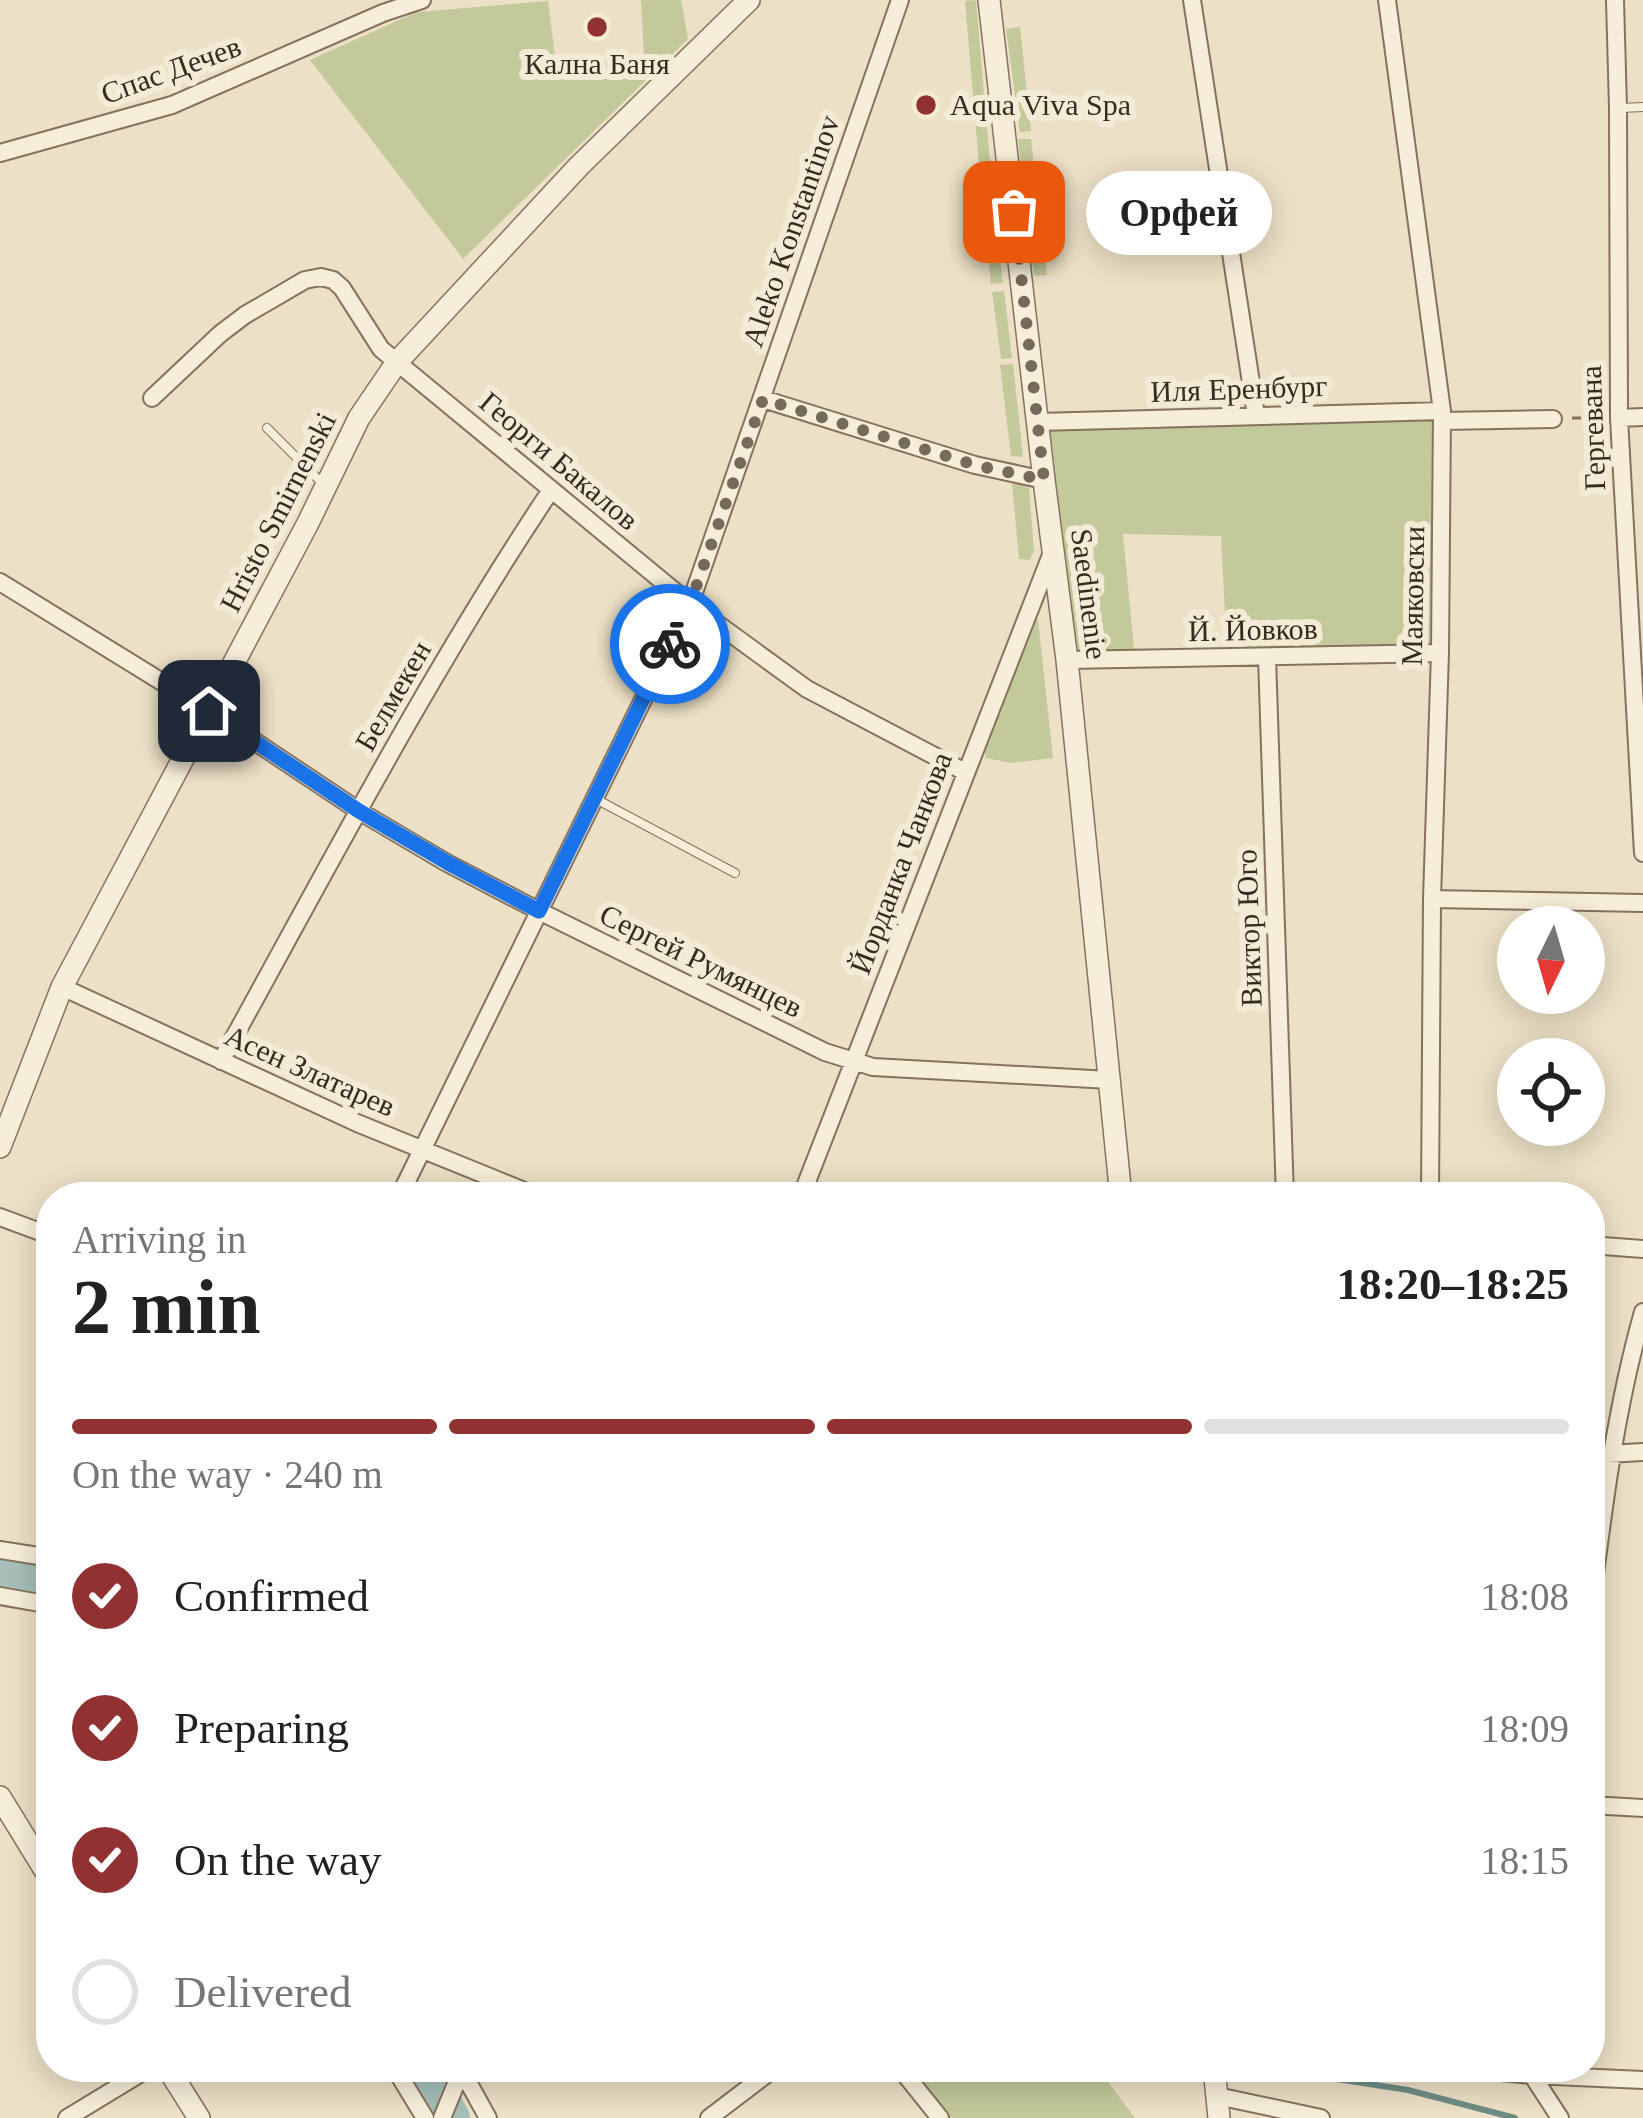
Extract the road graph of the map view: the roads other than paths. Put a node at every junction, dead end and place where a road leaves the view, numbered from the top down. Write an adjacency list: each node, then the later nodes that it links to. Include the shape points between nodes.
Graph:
1 (749, 0): 11 (street, Hristo Smirnenski, via 579,166)
2 (901, 0): 13 (street, Aleko Konstantinov)
3 (989, 0): 19 (street, Saedinenie)
4 (1192, 0): 14 (street)
5 (1387, 0): 15 (street, Маяковски)
6 (1615, 0): 9 (street, Гергевана)
7 (417, 1): 10 (street, Спас Дечев, via 172,105)
8 (1643, 107): 9 (lane)
9 (1618, 108): 18 (street, Гергевана)
10 (0, 153)
11 (397, 362): 12 (street, Георги Бакалов, via 342,288 321,277 232,325); 22 (street, Hristo Smirnenski); 23 (street, Георги Бакалов)
12 (152, 398)
13 (763, 399): 21 (street); 26 (street, Aleko Konstantinov)
14 (1256, 415): 15 (street, Иля Еренбург); 19 (street, Иля Еренбург)
15 (1442, 416): 17 (street, Иля Еренбург); 27 (street, Маяковски)
16 (1643, 417): 18 (street)
17 (1553, 418)
18 (1618, 418): 34 (street, Гергевана)
19 (1039, 422): 21 (street, Saedinenie)
20 (267, 428): 22 (lane)
21 (1044, 480): 24 (street, Saedinenie)
22 (325, 486): 30 (street, Hristo Smirnenski)
23 (551, 490): 26 (street, Георги Бакалов); 33 (street, Белмекен)
24 (1053, 550): 29 (street, Saedinenie); 31 (street, Йорданка Чанкова)
25 (0, 582): 30 (street, Сергей Румянцев)
26 (690, 604): 31 (street, Георги Бакалов, via 807,689); 32 (street, Aleko Konstantinov)
27 (1440, 652): 28 (street, Й. Йовков); 36 (street, Маяковски)
28 (1267, 657): 29 (street, Й. Йовков); 49 (street, Виктор Юго)
29 (1067, 660): 42 (street, Saedinenie)
30 (209, 711): 33 (street, Сергей Румянцев); 39 (street, Hristo Smirnenski)
31 (965, 772): 41 (street, Йорданка Чанкова)
32 (594, 798): 35 (lane); 38 (street, Aleko Konstantinov)
33 (359, 811): 38 (street, Сергей Румянцев); 40 (street, Белмекен)
34 (1643, 854)
35 (735, 873)
36 (1432, 899): 37 (street); 50 (street, Маяковски)
37 (1643, 903)
38 (539, 911): 41 (street, Сергей Румянцев); 44 (street, Aleko Konstantinov)
39 (62, 987): 40 (street, Асен Златарев); 43 (street, Hristo Smirnenski)
40 (221, 1061): 44 (street, Асен Златарев)
41 (851, 1062): 42 (street, Сергей Румянцев); 47 (street, Йорданка Чанкова)
42 (1110, 1080): 48 (street, Saedinenie)
43 (0, 1147)
44 (423, 1149): 45 (street, Aleko Konstantinov); 46 (street, Асен Златарев)
45 (406, 1182)
46 (503, 1182)
47 (807, 1182)
48 (1120, 1182)
49 (1285, 1182)
50 (1430, 1182)
51 (0, 1217): 52 (street)
52 (36, 1230)
53 (1605, 1246): 54 (street)
54 (1643, 1249)
55 (1643, 1312): 58 (street)
56 (1643, 1452): 58 (street)
57 (1605, 1454): 58 (street)
58 (1610, 1454): 59 (street)
59 (1605, 1494)
60 (0, 1550): 61 (street)
61 (36, 1556)
62 (0, 1596): 63 (street)
63 (36, 1602)
64 (0, 1797): 67 (street)
65 (1605, 1806): 66 (street)
66 (1643, 1808)
67 (36, 1856)
68 (1605, 2078): 69 (street)
69 (1643, 2080)
70 (126, 2082): 79 (street)
71 (176, 2082): 80 (street)
72 (403, 2082): 81 (street)
73 (457, 2082): 82 (street)
74 (465, 2082): 83 (street)
75 (756, 2082): 84 (street)
76 (911, 2082): 85 (street)
77 (1537, 2082): 87 (street)
78 (1218, 2107): 86 (street)
79 (67, 2118)
80 (199, 2118)
81 (425, 2118)
82 (442, 2118)
83 (488, 2118)
84 (709, 2118)
85 (940, 2118)
86 (1321, 2118)
87 (1560, 2118)

